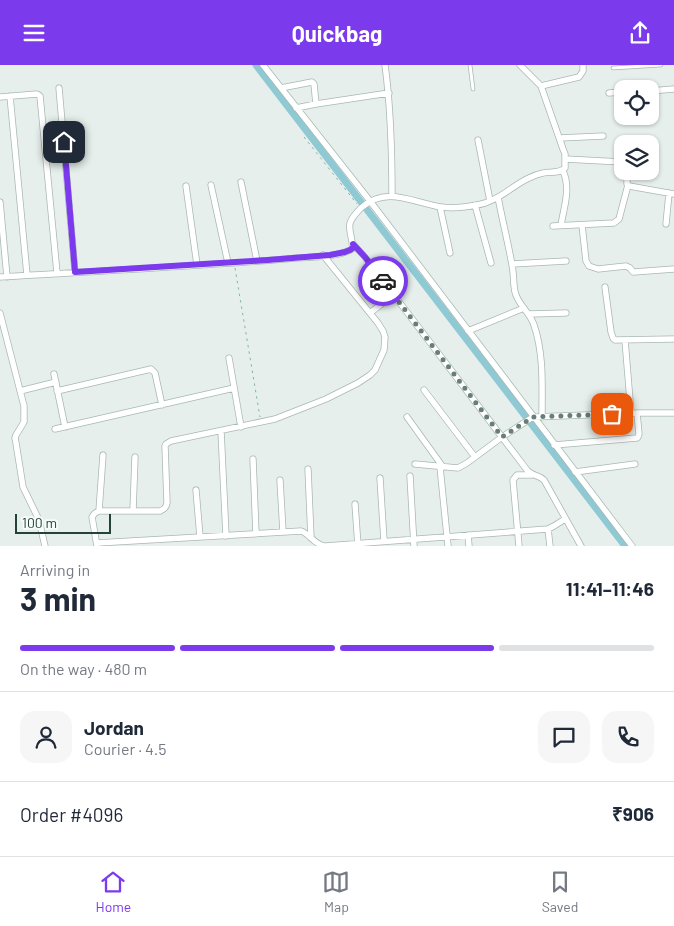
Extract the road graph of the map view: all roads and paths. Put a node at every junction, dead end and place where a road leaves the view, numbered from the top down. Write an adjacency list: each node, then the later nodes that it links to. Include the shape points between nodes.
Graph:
1 (263, 65): 10 (street)
2 (385, 65): 14 (street)
3 (470, 65): 11 (lane)
4 (520, 65): 8 (street)
5 (583, 65): 8 (street, via 579,77)
6 (661, 65): 7 (lane)
7 (613, 68)
8 (541, 86): 23 (street)
9 (59, 88): 55 (street)
10 (281, 88): 19 (street, via 313,83); 20 (street)
11 (473, 89)
12 (674, 89): 13 (street)
13 (659, 90)
14 (389, 93): 19 (street); 34 (street)
15 (609, 93): 16 (street)
16 (614, 93)
17 (10, 96): 18 (street); 56 (street, via 40,96); 57 (street)
18 (0, 97)
19 (316, 104): 20 (street)
20 (296, 108): 38 (street)
21 (603, 136): 23 (street)
22 (304, 137): 38 (path)
23 (560, 138): 25 (street)
24 (478, 140): 36 (street)
25 (565, 159): 26 (street); 27 (street)
26 (614, 162)
27 (563, 171): 35 (street, via 529,178); 42 (street, via 567,190)
28 (628, 180): 31 (street)
29 (241, 182): 48 (street)
30 (211, 185): 50 (street)
31 (628, 185): 33 (street); 43 (street, via 617,221)
32 (186, 186): 53 (street)
33 (671, 193): 41 (street)
34 (392, 196): 38 (street, via 381,197); 40 (street)
35 (498, 197): 36 (street); 52 (street)
36 (490, 201): 39 (street)
37 (0, 202): 59 (street)
38 (365, 205): 45 (street, via 355,214 350,225); 67 (street)
39 (475, 205): 40 (street); 51 (street)
40 (440, 207): 46 (street)
41 (666, 224)
42 (561, 225): 43 (street); 44 (street)
43 (582, 225): 54 (street, via 586,261 592,268 626,266 633,272)
44 (553, 226)
45 (353, 244): 47 (street, via 354,247 345,252); 61 (street)
46 (450, 253)
47 (323, 255): 48 (street); 64 (street)
48 (257, 261): 50 (street)
49 (566, 261): 52 (street)
50 (231, 263): 53 (street); 83 (path)
51 (491, 263)
52 (512, 264): 62 (street, via 515,293)
53 (197, 265): 55 (street)
54 (674, 269)
55 (75, 272): 56 (street)
56 (57, 273): 57 (street)
57 (28, 275): 59 (street)
58 (0, 277): 59 (street)
59 (7, 277)
60 (605, 287): 69 (street, via 611,335 615,340)
61 (393, 295): 64 (street); 88 (street)
62 (524, 308): 66 (street); 67 (street)
63 (0, 313): 75 (street)
64 (370, 313): 83 (street, via 383,331 385,343 379,363 370,375 326,399)
65 (566, 313): 66 (street)
66 (529, 314): 81 (street, via 541,357)
67 (468, 331): 82 (street)
68 (674, 339): 69 (street)
69 (625, 340): 78 (street)
70 (229, 359): 73 (street)
71 (54, 374): 72 (street)
72 (56, 382): 75 (street); 76 (street)
73 (234, 388): 77 (street); 85 (street)
74 (424, 390): 92 (street)
75 (20, 391): 122 (street, via 25,415 23,426 15,438 23,487 39,520)
76 (57, 391): 77 (street, via 151,369 155,373); 84 (street)
77 (162, 405): 84 (street)
78 (634, 413): 79 (street); 81 (street); 89 (street, via 637,438)
79 (674, 413)
80 (407, 417): 96 (street)
81 (542, 417): 82 (street)
82 (532, 418): 88 (street); 89 (street)
83 (260, 423): 85 (street)
84 (65, 427): 86 (street)
85 (241, 427): 87 (street)
86 (55, 429)
87 (221, 431): 106 (street, via 166,444 166,507 160,511); 113 (street)
88 (502, 437): 92 (street); 99 (street)
89 (554, 445): 98 (street)
90 (102, 455): 105 (street)
91 (135, 457): 106 (street)
92 (475, 457): 96 (street, via 458,468)
93 (252, 459): 111 (street)
94 (415, 464): 96 (street)
95 (635, 464): 98 (street)
96 (442, 467): 114 (street)
97 (308, 469): 116 (street)
98 (575, 472): 130 (street)
99 (533, 475): 107 (street, via 544,480); 109 (street, via 517,475 513,480)
100 (410, 476): 117 (street)
101 (380, 478): 118 (street)
102 (280, 480): 110 (street)
103 (196, 490): 115 (street)
104 (355, 504): 121 (street)
105 (99, 511): 106 (street); 120 (street, via 92,517)
106 (133, 511)
107 (565, 519): 108 (street); 129 (street)
108 (548, 529): 109 (street); 128 (street)
109 (518, 531): 112 (street); 127 (street)
110 (283, 532): 111 (street); 116 (street, via 304,532)
111 (256, 534): 113 (street)
112 (468, 535): 114 (street); 126 (street)
113 (226, 536): 115 (street)
114 (447, 536): 117 (street); 125 (street)
115 (200, 537): 119 (street)
116 (311, 539): 123 (street)
117 (414, 539): 118 (street); 124 (street)
118 (384, 541): 121 (street)
119 (160, 543): 120 (street)
120 (97, 544)
121 (358, 545): 123 (street)
122 (46, 546)
123 (321, 546)
124 (414, 546)
125 (448, 546)
126 (469, 546)
127 (519, 546)
128 (550, 546)
129 (581, 546)
130 (632, 546)

